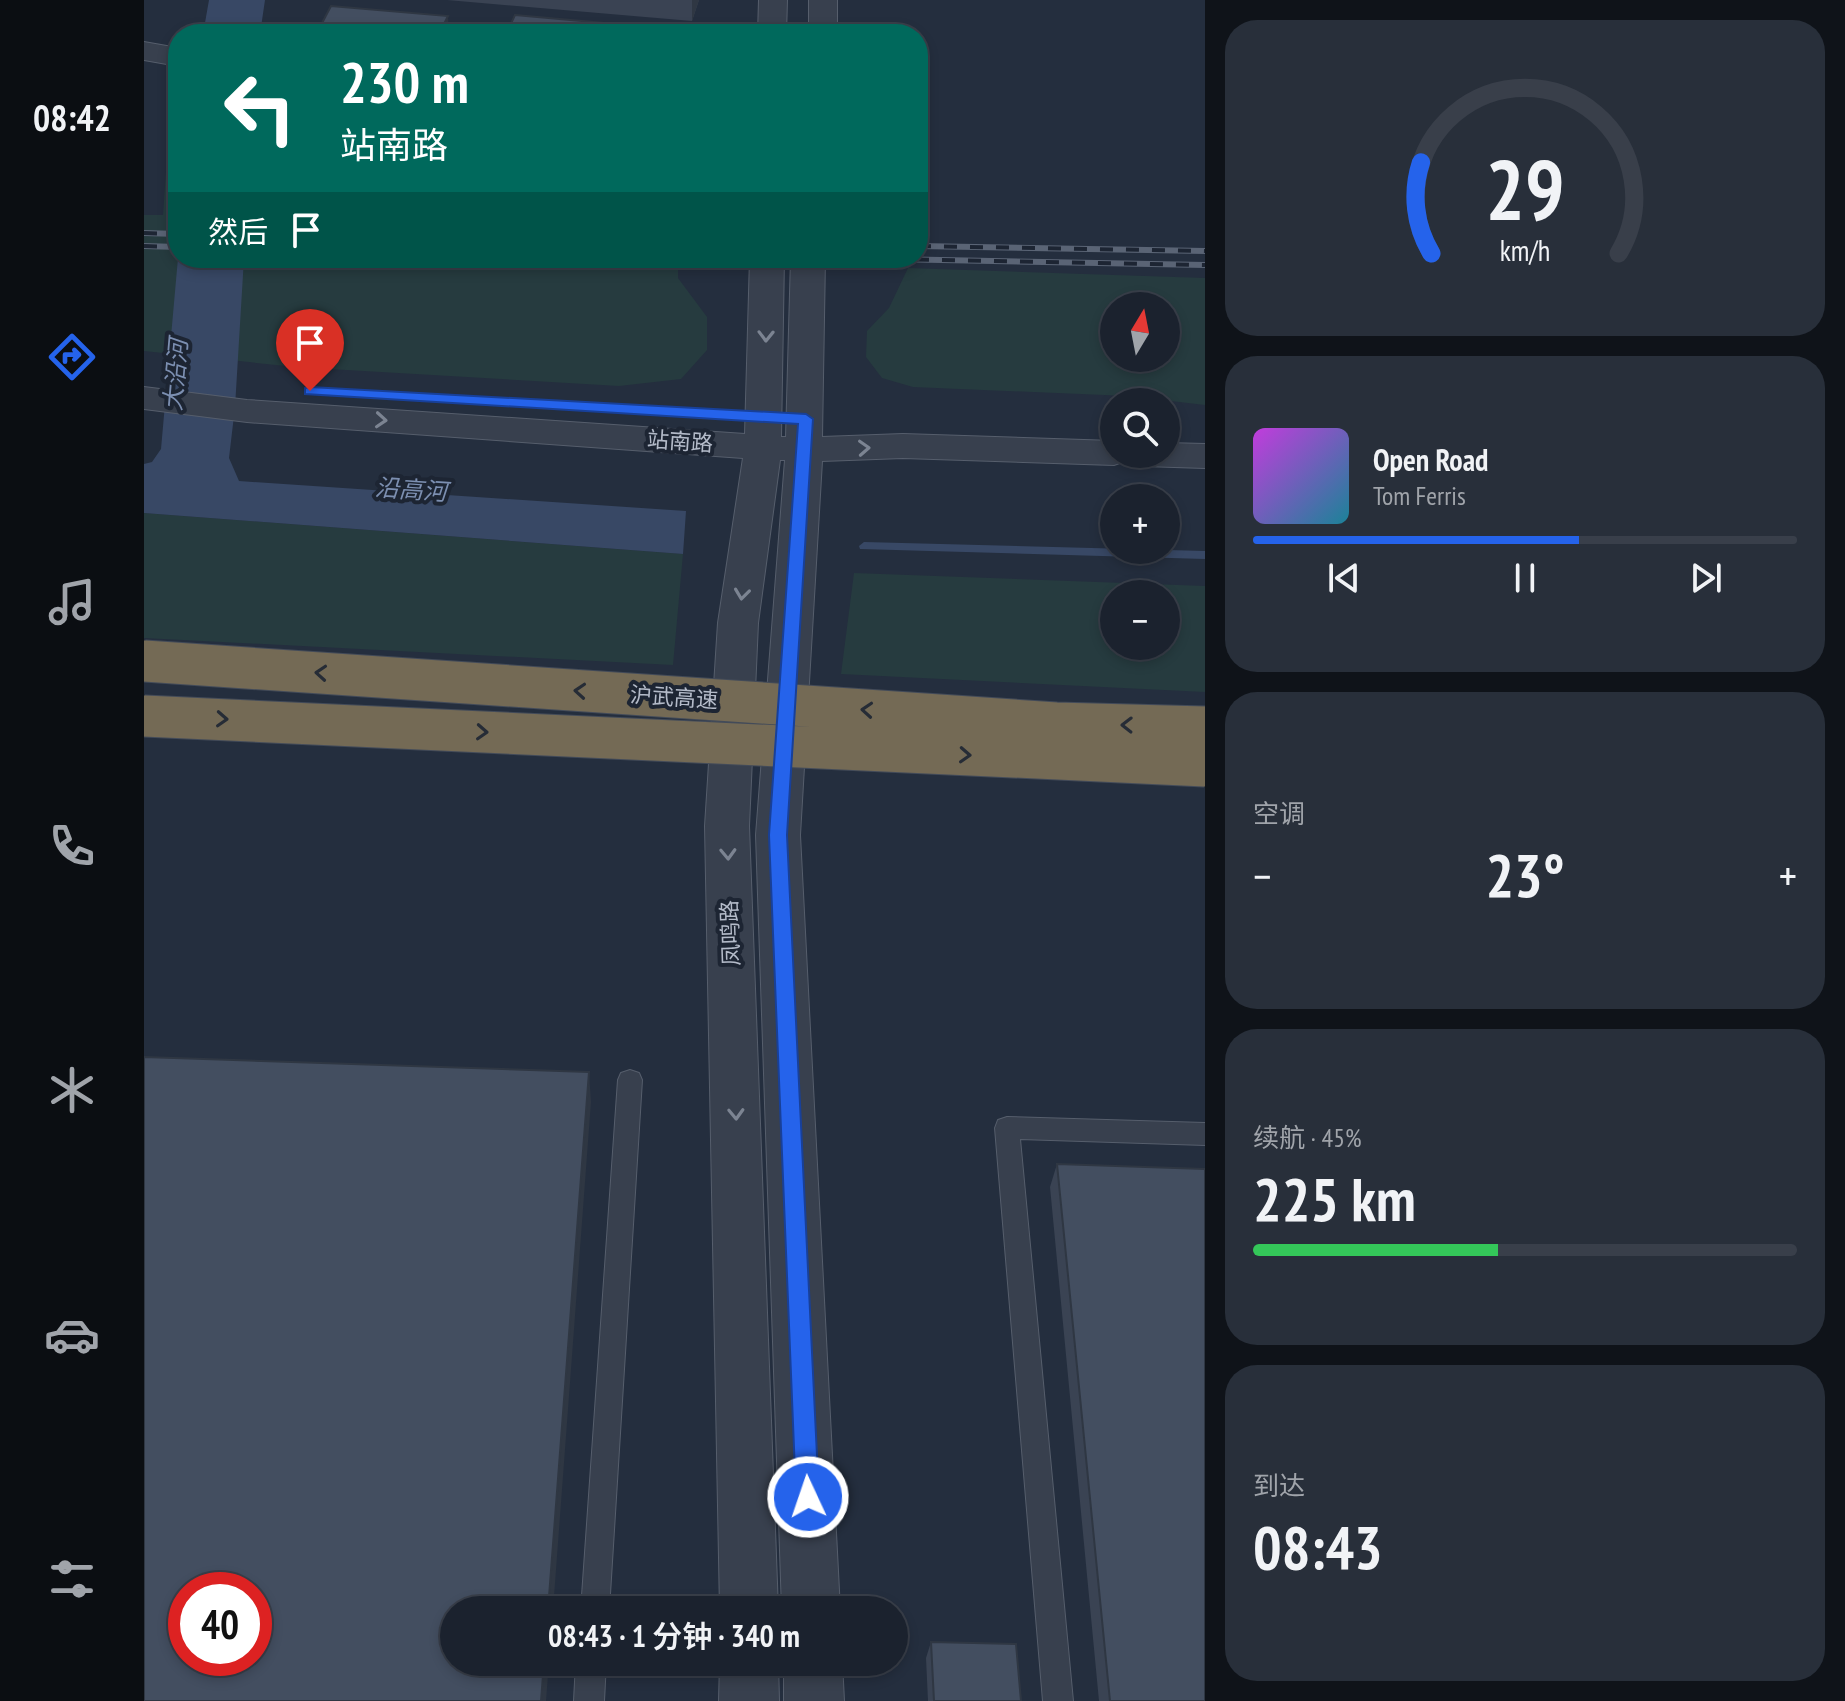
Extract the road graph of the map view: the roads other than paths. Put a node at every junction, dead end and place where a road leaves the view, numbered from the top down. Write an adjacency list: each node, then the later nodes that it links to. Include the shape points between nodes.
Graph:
1 (773, 0): 3 (street)
2 (823, 0): 4 (street)
3 (772, 24)
4 (823, 24)
5 (144, 51): 6 (street)
6 (168, 55)
7 (768, 268): 13 (street, 凤鸣路, one-way to 13)
8 (807, 268): 13 (street, 凤鸣路)
9 (145, 386): 13 (street, 站南路, via 248,399)
10 (1100, 427): 13 (street, 站南路)
11 (1180, 429): 12 (street)
12 (1205, 430)
13 (784, 434): 14 (street, 站南路, one-way to 14, via 903,446); 24 (street, 凤鸣路, one-way to 24, via 738,623 727,826); 25 (street, 凤鸣路, via 778,835)
14 (1100, 453)
15 (1180, 455): 16 (street)
16 (1205, 456)
17 (144, 661): 19 (highway, 沪武高速, one-way to 17, bridge, via 1056,723)
18 (144, 716): 20 (highway, 沪武高速, one-way to 20, bridge)
19 (1205, 727)
20 (1205, 766)
21 (630, 1080): 23 (lane)
22 (1205, 1134): 32 (lane, via 1007,1128)
23 (596, 1596)
24 (749, 1596)
25 (810, 1596)
26 (590, 1676): 29 (lane)
27 (749, 1676): 30 (street)
28 (813, 1676): 31 (street)
29 (589, 1701)
30 (749, 1701)
31 (814, 1701)
32 (1058, 1701)

